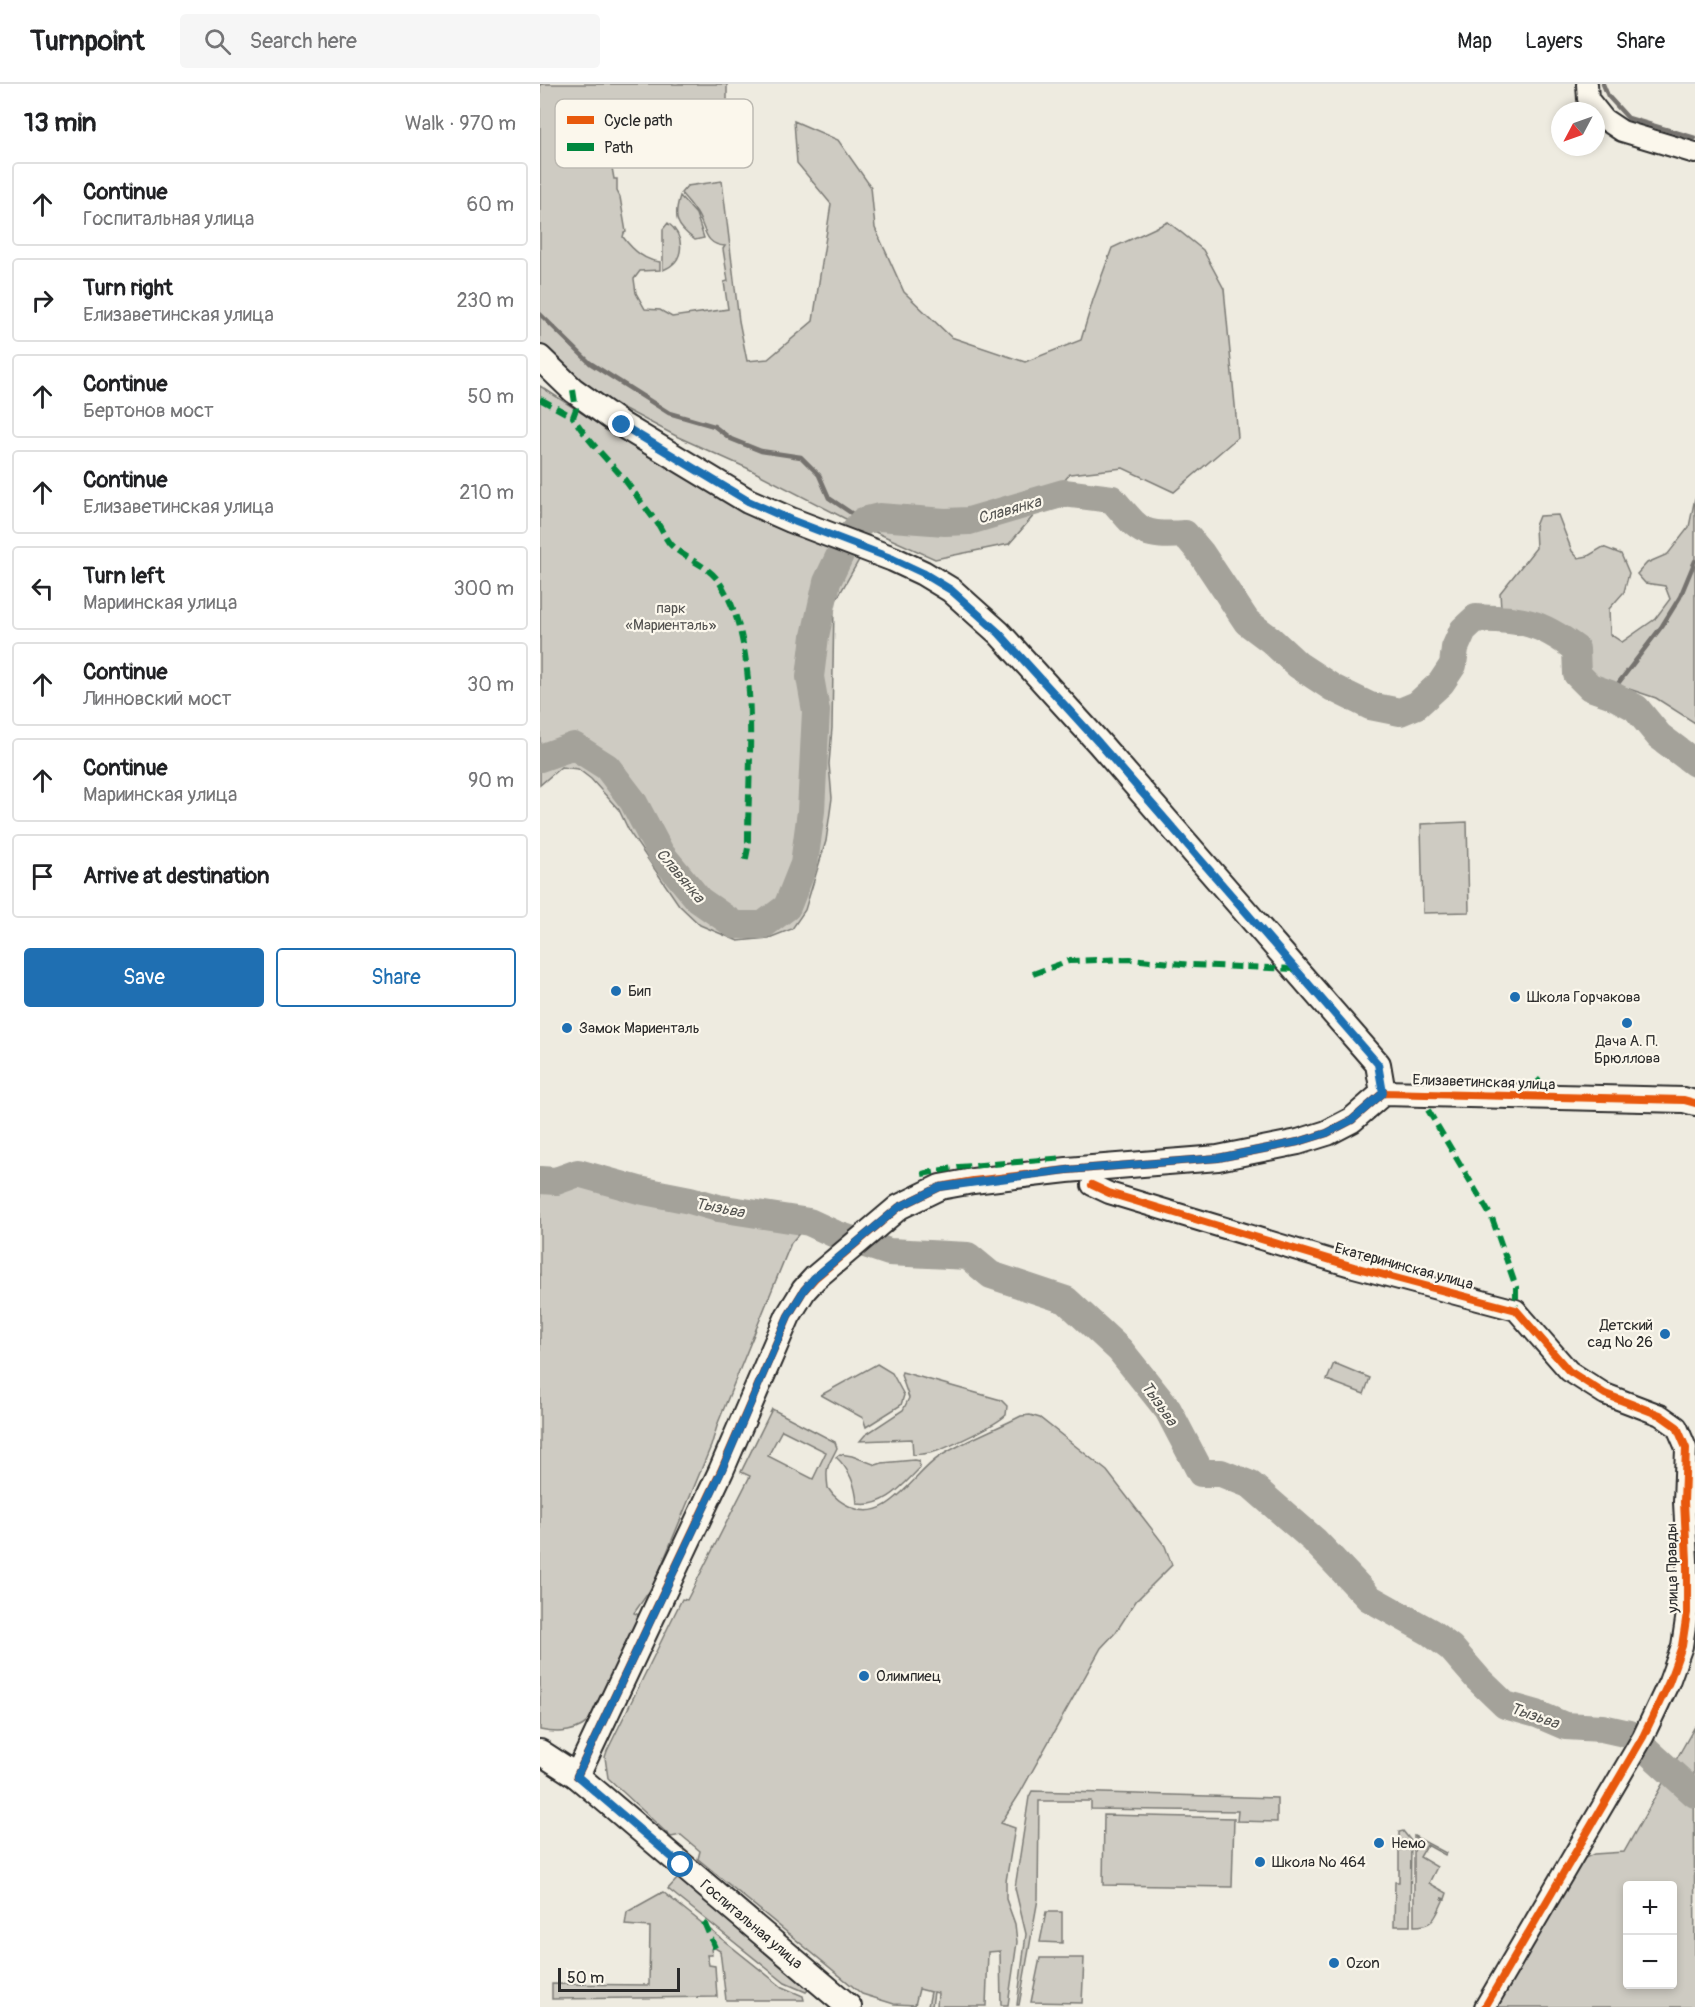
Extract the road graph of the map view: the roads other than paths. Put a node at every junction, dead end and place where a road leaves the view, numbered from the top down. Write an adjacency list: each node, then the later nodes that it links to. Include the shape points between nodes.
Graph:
1 (1587, 84): 2 (street, via 1588,99 1622,131)
2 (1695, 153)
3 (540, 358): 4 (street, via 573,390 622,425 748,501 893,559 951,590 999,633 1099,743 1378,1064)
4 (1383, 1093): 5 (street, Елизаветинская улица); 9 (street, via 1352,1120 1298,1142 1218,1158 1067,1170 940,1187 899,1207 814,1278 788,1316 721,1472)
5 (1695, 1103)
6 (1092, 1185): 7 (street, Екатерининская улица, via 1354,1267 1516,1310 1569,1371 1605,1394 1660,1415)
7 (1677, 1427): 11 (street, улица Правды, via 1686,1449 1687,1613 1682,1646 1670,1682 1638,1744)
8 (540, 1752): 9 (street, Госпитальная улица)
9 (577, 1776): 10 (street, Госпитальная улица)
10 (849, 2007)
11 (1485, 2007)

